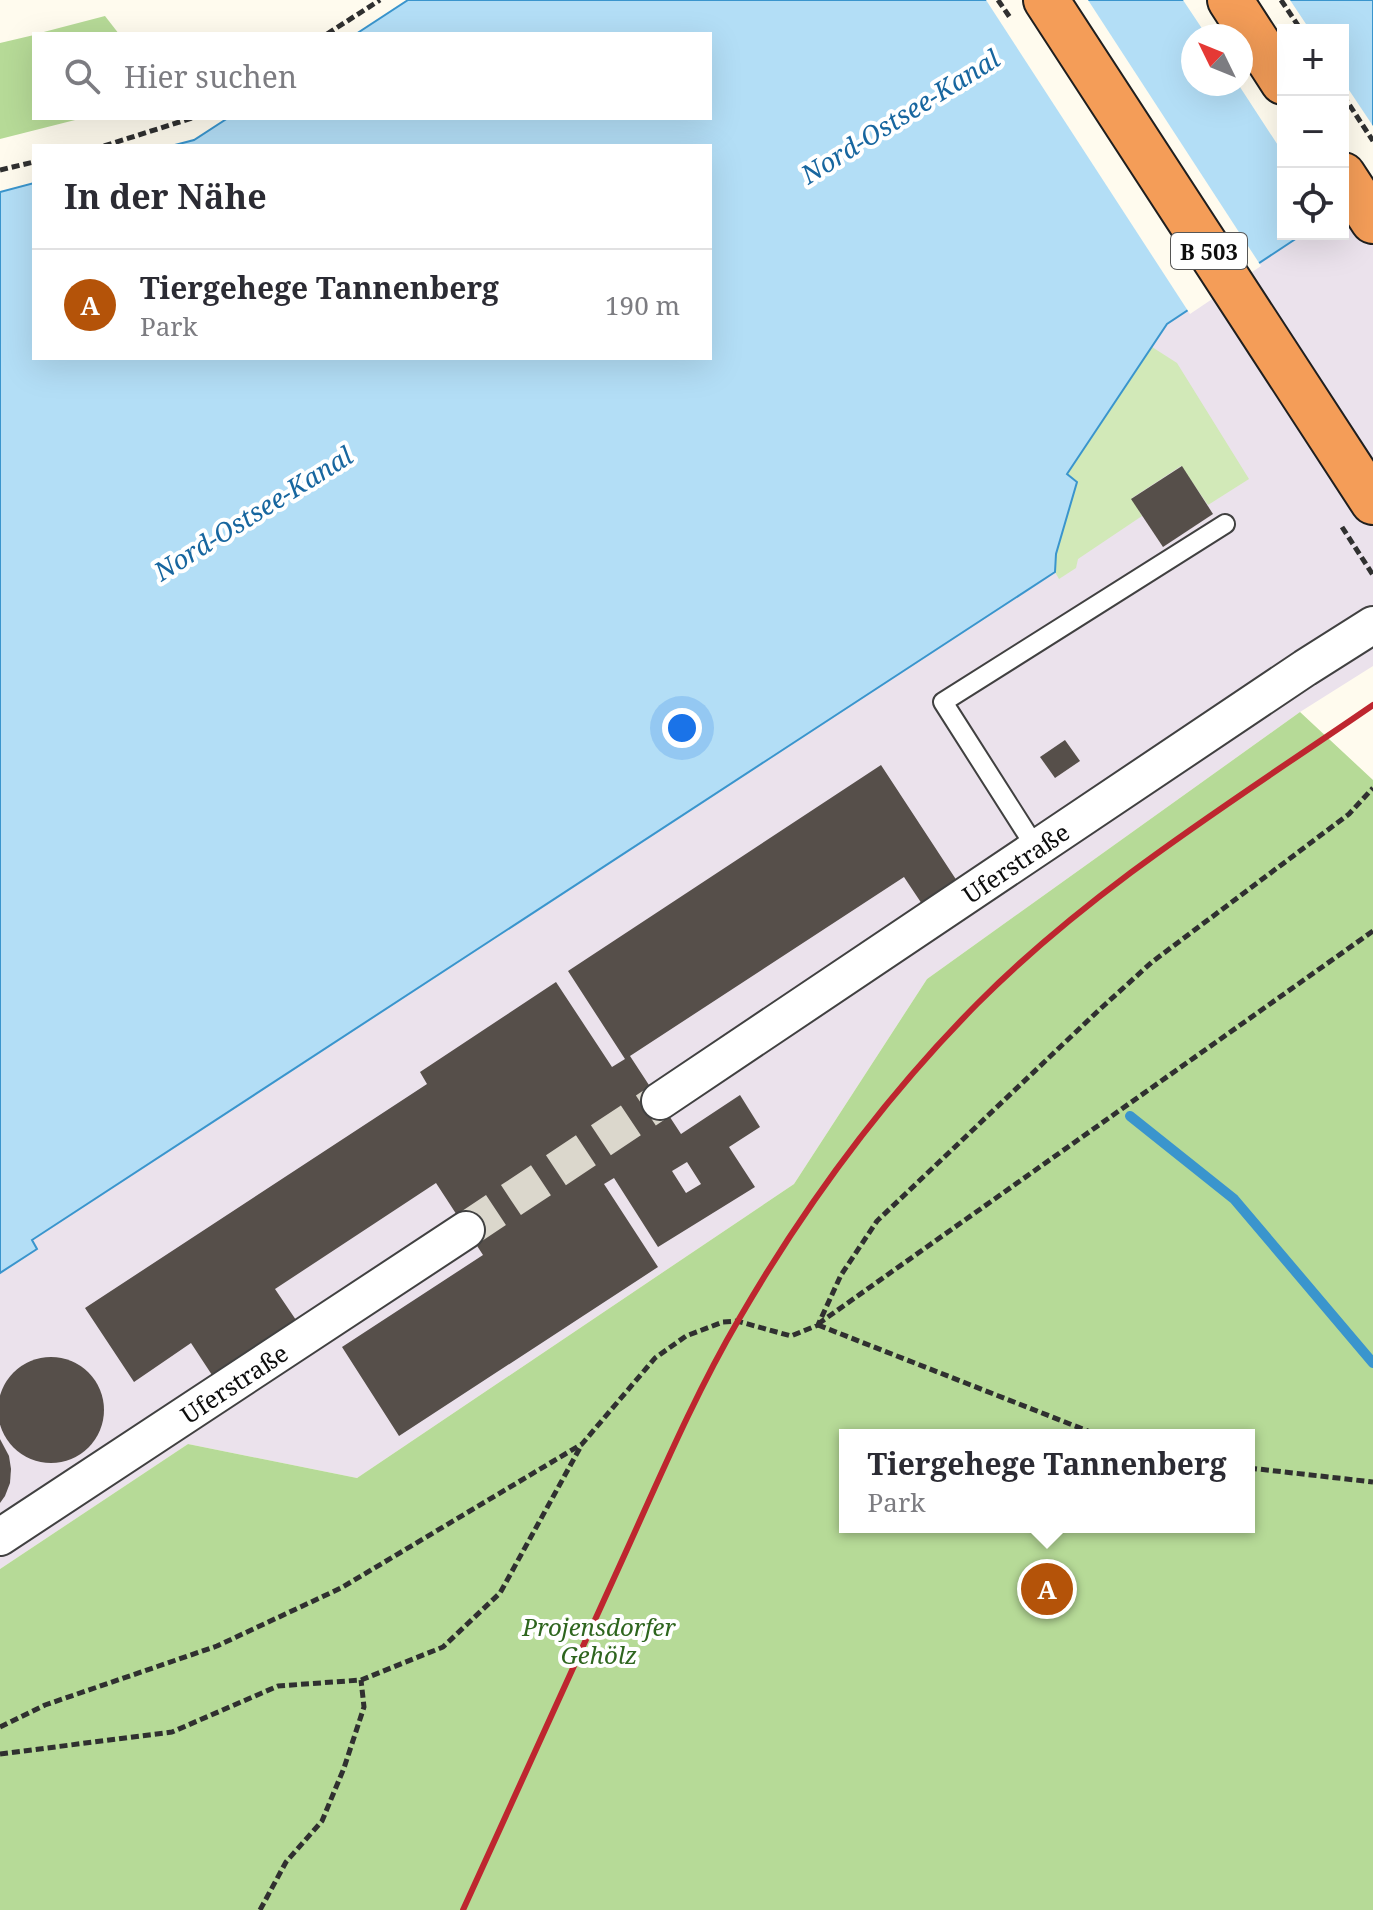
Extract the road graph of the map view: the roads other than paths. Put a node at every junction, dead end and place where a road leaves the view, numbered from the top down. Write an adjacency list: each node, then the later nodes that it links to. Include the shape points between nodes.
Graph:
1 (1046, 0): 6 (highway, B 503)
2 (1230, 0): 3 (highway)
3 (1277, 73)
4 (1349, 184): 5 (highway)
5 (1373, 221)
6 (1373, 502)
7 (1225, 524): 9 (lane, via 943,702)
8 (1373, 625): 9 (street, Uferstraße)
9 (1036, 848): 10 (street, Uferstraße)
10 (660, 1101)
11 (466, 1230): 12 (street, Uferstraße)
12 (0, 1537)

